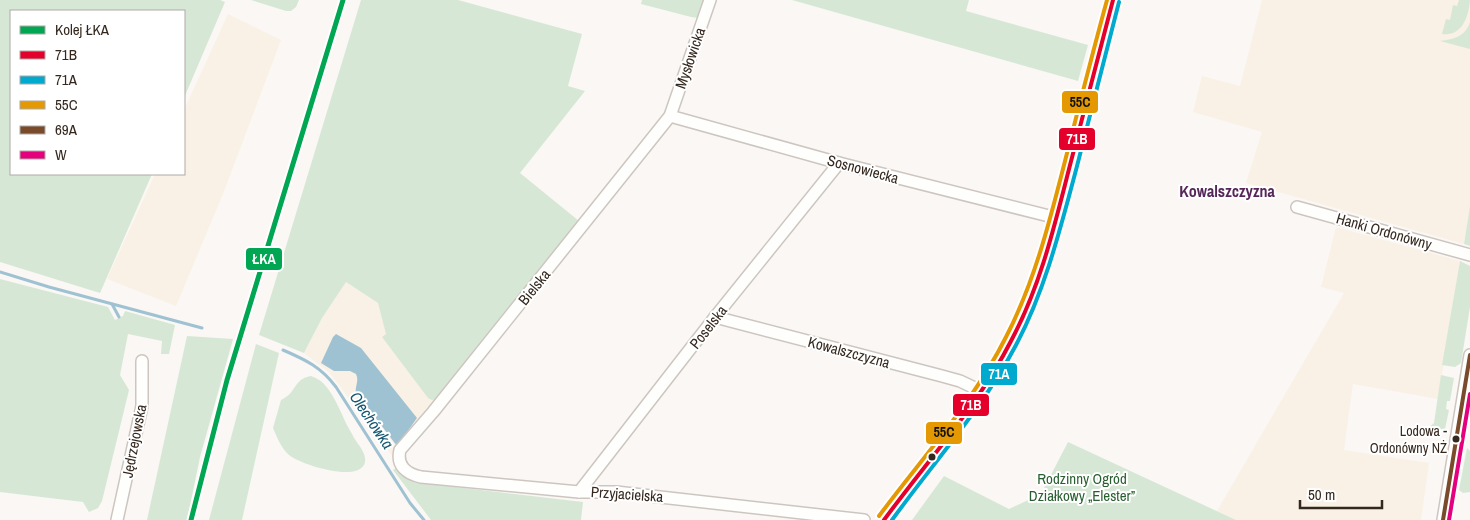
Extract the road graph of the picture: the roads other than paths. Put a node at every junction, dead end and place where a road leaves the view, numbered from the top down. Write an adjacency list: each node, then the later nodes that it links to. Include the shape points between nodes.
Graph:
1 (710, 0): 3 (street, Mysłowicka)
2 (1113, 0): 6 (street)
3 (670, 116): 4 (street, Sosnowiecka); 12 (street, Bielska, via 400,450)
4 (840, 163): 6 (street, Sosnowiecka); 8 (street, Poselska)
5 (1297, 207): 7 (street, Hanki Ordonówny)
6 (1057, 218): 11 (street, via 1026,311)
7 (1470, 255)
8 (715, 317): 11 (street, Kowalszczyzna, via 951,378); 13 (street, Poselska)
9 (1470, 355): 17 (street)
10 (142, 361): 14 (street, Jędrzejowska, via 142,406)
11 (981, 391): 16 (street)
12 (399, 457): 13 (street, Przyjacielska, via 404,470 418,476)
13 (579, 492): 15 (street, Przyjacielska, via 625,492)
14 (117, 520)
15 (864, 520)
16 (884, 520)
17 (1443, 520)

